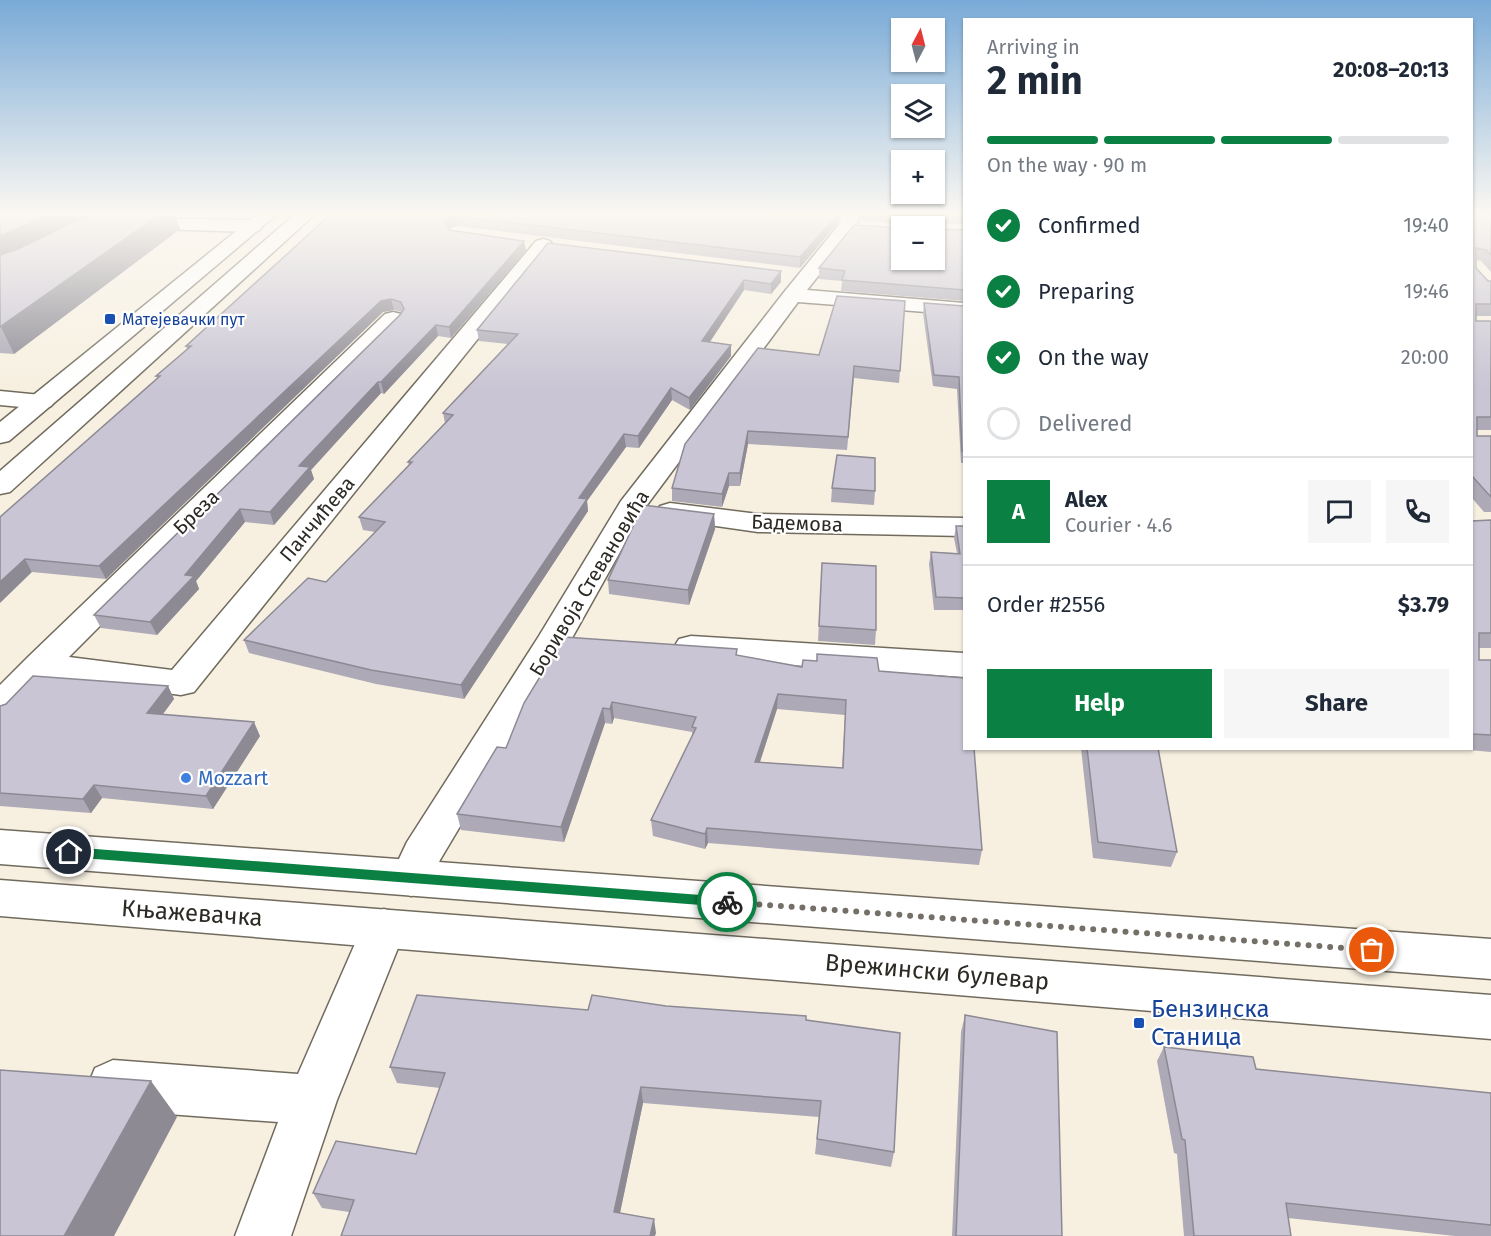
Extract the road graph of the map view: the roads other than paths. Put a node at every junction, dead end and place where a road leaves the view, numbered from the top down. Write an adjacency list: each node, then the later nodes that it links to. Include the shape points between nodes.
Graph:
1 (197, 273): 9 (street)
2 (240, 273): 11 (street)
3 (521, 273): 17 (street, Панчићева, via 181,683)
4 (804, 273): 5 (street, Боривоја Стевановића)
5 (794, 282): 6 (street); 12 (street, Боривоја Стевановића)
6 (963, 309)
7 (393, 319): 17 (street, Бреза)
8 (0, 398): 9 (street)
9 (42, 401): 10 (street)
10 (0, 435)
11 (0, 486)
12 (631, 507): 13 (street, Бадемова, via 758,523); 14 (street, Боривоја Стевановића)
13 (963, 527)
14 (555, 638): 15 (street); 21 (street, Боривоја Стевановића)
15 (590, 640)
16 (661, 645): 18 (street)
17 (40, 665): 19 (street, Бреза)
18 (963, 665)
19 (0, 707)
20 (0, 847): 21 (street)
21 (411, 878): 24 (street)
22 (0, 898): 23 (street, Књажевачка)
23 (384, 928): 25 (street, Врежински булевар); 27 (street)
24 (1491, 959)
25 (1491, 1017)
26 (69, 1082): 27 (street)
27 (312, 1100): 28 (street)
28 (263, 1236)

